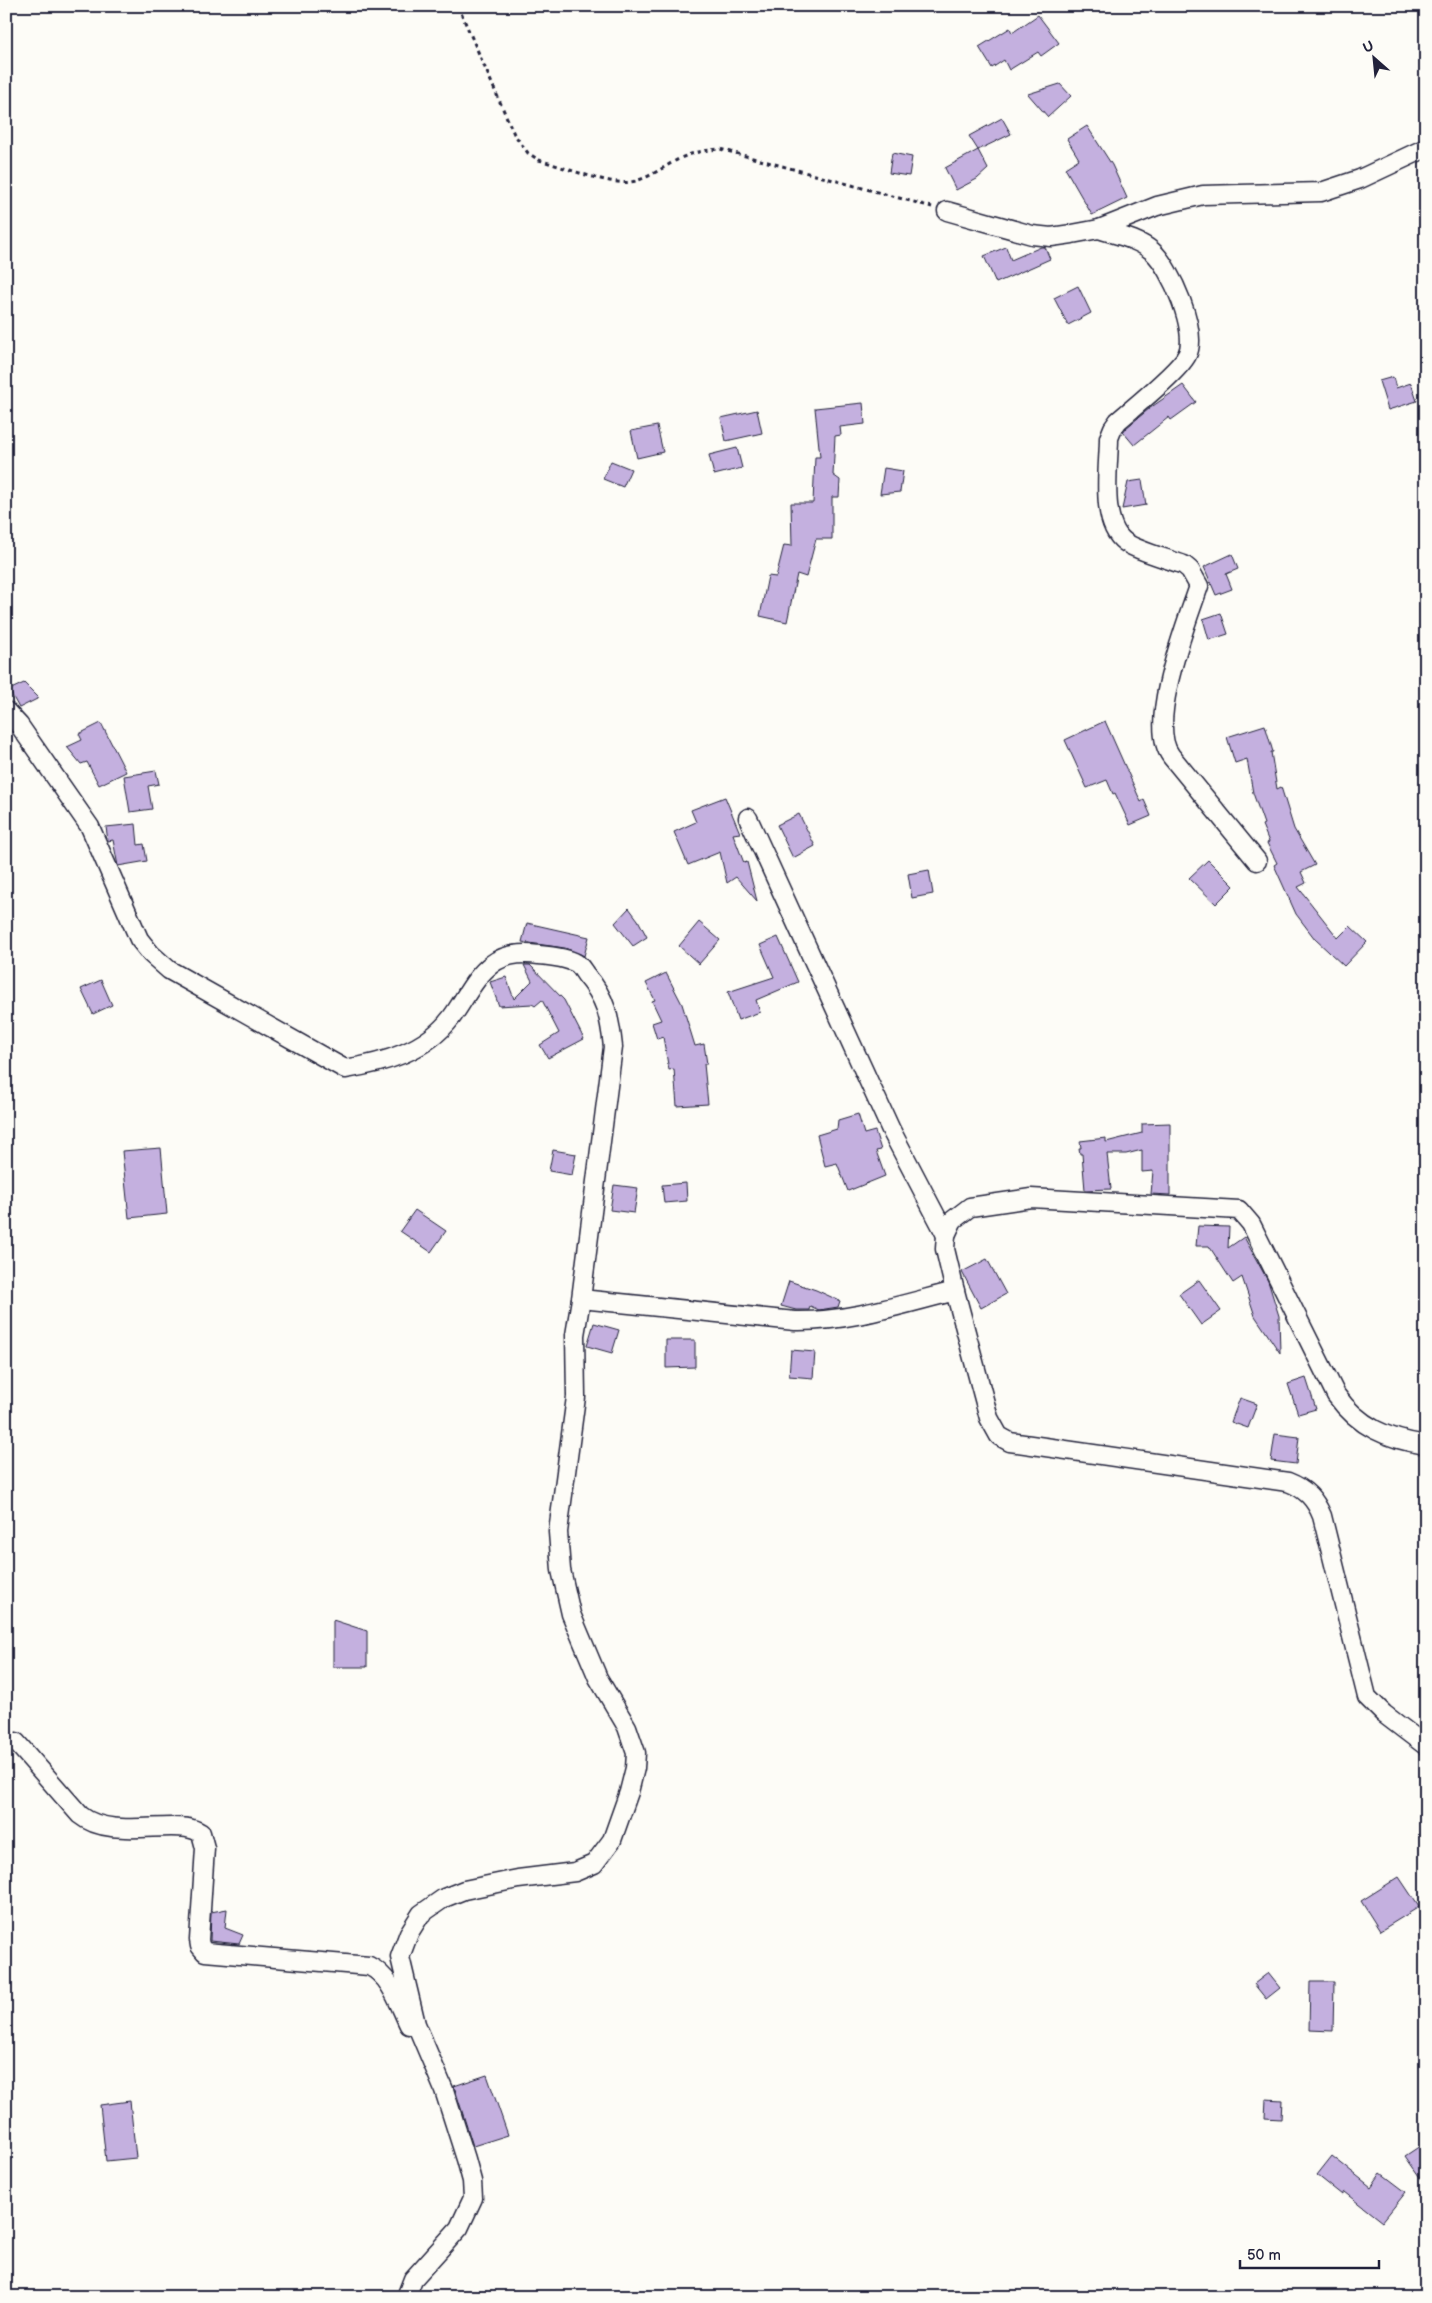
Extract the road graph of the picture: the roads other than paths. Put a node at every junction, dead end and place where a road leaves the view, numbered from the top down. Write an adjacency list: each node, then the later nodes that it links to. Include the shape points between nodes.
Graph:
1 (1426, 148): 3 (street, via 1360,179 1321,192 1203,195 1157,206)
2 (947, 211): 3 (street, via 1032,235 1051,237)
3 (1099, 229): 6 (street, via 1128,238 1153,251 1171,277 1184,310 1192,343 1184,360 1112,428 1109,438 1109,508 1112,526 1126,543 1184,565 1199,586 1167,687 1164,743 1174,760)
4 (6, 711): 9 (street, via 90,827 139,939 151,954 169,970 345,1069 376,1064 406,1053 434,1036 492,963 522,953 548,955 576,963 598,989 610,1018 613,1047)
5 (748, 818): 7 (street, via 891,1130)
6 (1257, 861)
7 (946, 1235): 8 (street, via 945,1248); 10 (street, via 954,1220 970,1207 1030,1198 1239,1210 1250,1224 1336,1395 1348,1412 1374,1430 1406,1442)
8 (955, 1291): 9 (street, via 817,1322); 12 (street, via 989,1418 999,1436 1010,1442 1288,1482 1310,1494 1322,1516 1367,1697)
9 (581, 1299): 13 (street, via 575,1335 576,1397 558,1532 561,1570 571,1614 598,1678 627,1727 636,1753 634,1768 612,1840 594,1864 575,1872 464,1890 444,1898 422,1914 409,1933 400,1957 416,2024)
10 (1426, 1445)
11 (16, 1742): 13 (street, via 89,1823 113,1827 187,1827 201,1833 205,1848 199,1940 205,1952 369,1966 378,1970 391,1988)
12 (1426, 1746)
13 (447, 2101): 14 (street, via 472,2181 473,2198 458,2228 413,2279)
14 (406, 2297)

